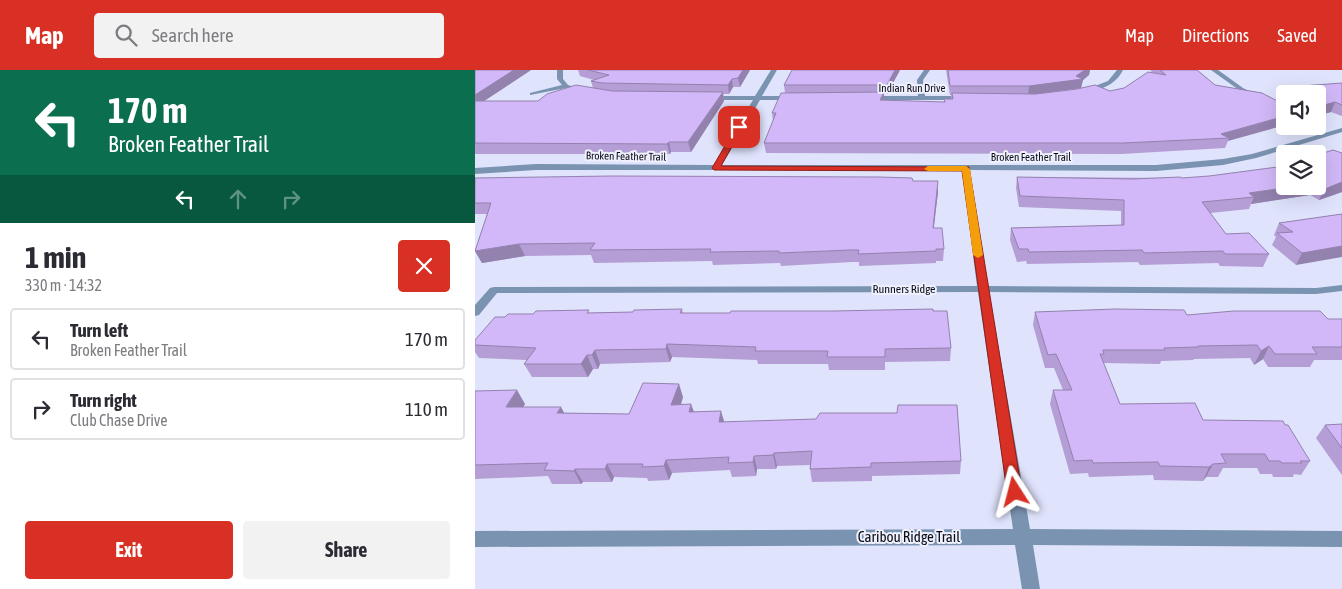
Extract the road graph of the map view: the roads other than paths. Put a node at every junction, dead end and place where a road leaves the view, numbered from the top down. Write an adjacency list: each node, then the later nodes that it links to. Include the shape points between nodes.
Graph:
1 (560, 70): 6 (street, via 560,79)
2 (774, 70): 11 (street)
3 (927, 70): 14 (street, via 920,80)
4 (1120, 70): 9 (street, via 1117,77 1107,84)
5 (1214, 70): 16 (street)
6 (566, 86): 7 (street); 8 (street)
7 (592, 93)
8 (532, 94)
9 (1075, 94)
10 (700, 98): 11 (street)
11 (758, 98): 12 (street); 19 (street)
12 (806, 98)
13 (864, 98): 14 (street, Indian Run Drive)
14 (921, 98): 15 (street, Indian Run Drive)
15 (979, 98)
16 (1276, 107)
17 (1326, 128): 18 (street)
18 (1339, 132): 20 (street, Broken Feather Trail, via 1253,156 1195,166)
19 (716, 168): 20 (street, Broken Feather Trail); 21 (street, Broken Feather Trail, via 537,167)
20 (966, 169): 23 (street)
21 (475, 171)
22 (1342, 288): 23 (street, Runners Ridge, via 1316,291)
23 (983, 289): 24 (street, Runners Ridge, via 494,290); 25 (street)
24 (475, 312)
25 (1022, 536): 26 (street, Caribou Ridge Trail); 27 (street, Caribou Ridge Trail); 28 (street)
26 (1342, 538)
27 (475, 539)
28 (1031, 589)

